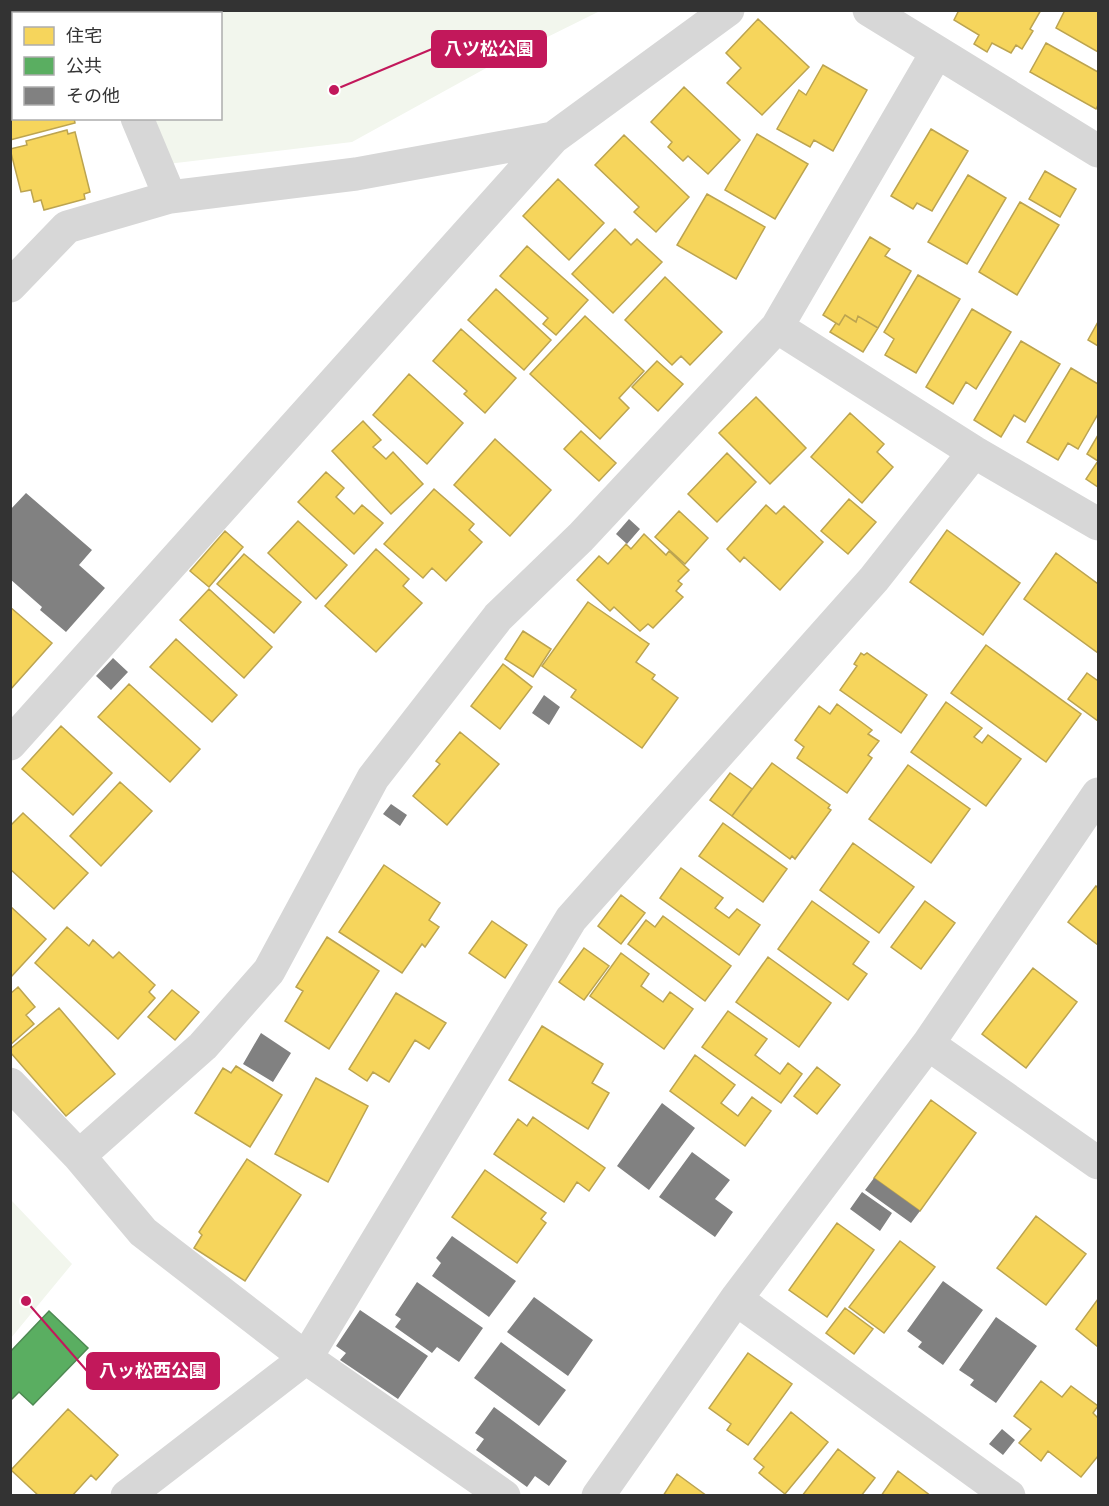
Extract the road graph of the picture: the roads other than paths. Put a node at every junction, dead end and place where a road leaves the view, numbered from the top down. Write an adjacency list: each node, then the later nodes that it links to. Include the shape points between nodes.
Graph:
1 (728, 10): 5 (street)
2 (870, 10): 3 (street)
3 (937, 52): 6 (street); 9 (street)
4 (138, 120): 7 (street)
5 (553, 138): 7 (street, via 356,174); 12 (street)
6 (1098, 151)
7 (171, 197): 8 (street, via 67,227)
8 (10, 286)
9 (777, 327): 10 (street); 16 (street, via 581,537 498,617 374,778 269,971 202,1046)
10 (974, 452): 11 (street); 19 (street, via 874,579 571,919)
11 (1098, 524)
12 (10, 744)
13 (1098, 794): 14 (street)
14 (928, 1044): 17 (street); 18 (street)
15 (10, 1083): 16 (street)
16 (79, 1156): 19 (street, via 143,1232)
17 (1098, 1163)
18 (736, 1299): 20 (street); 23 (street)
19 (306, 1358): 21 (street); 22 (street)
20 (988, 1490)
21 (127, 1496)
22 (504, 1496)
23 (598, 1496)

